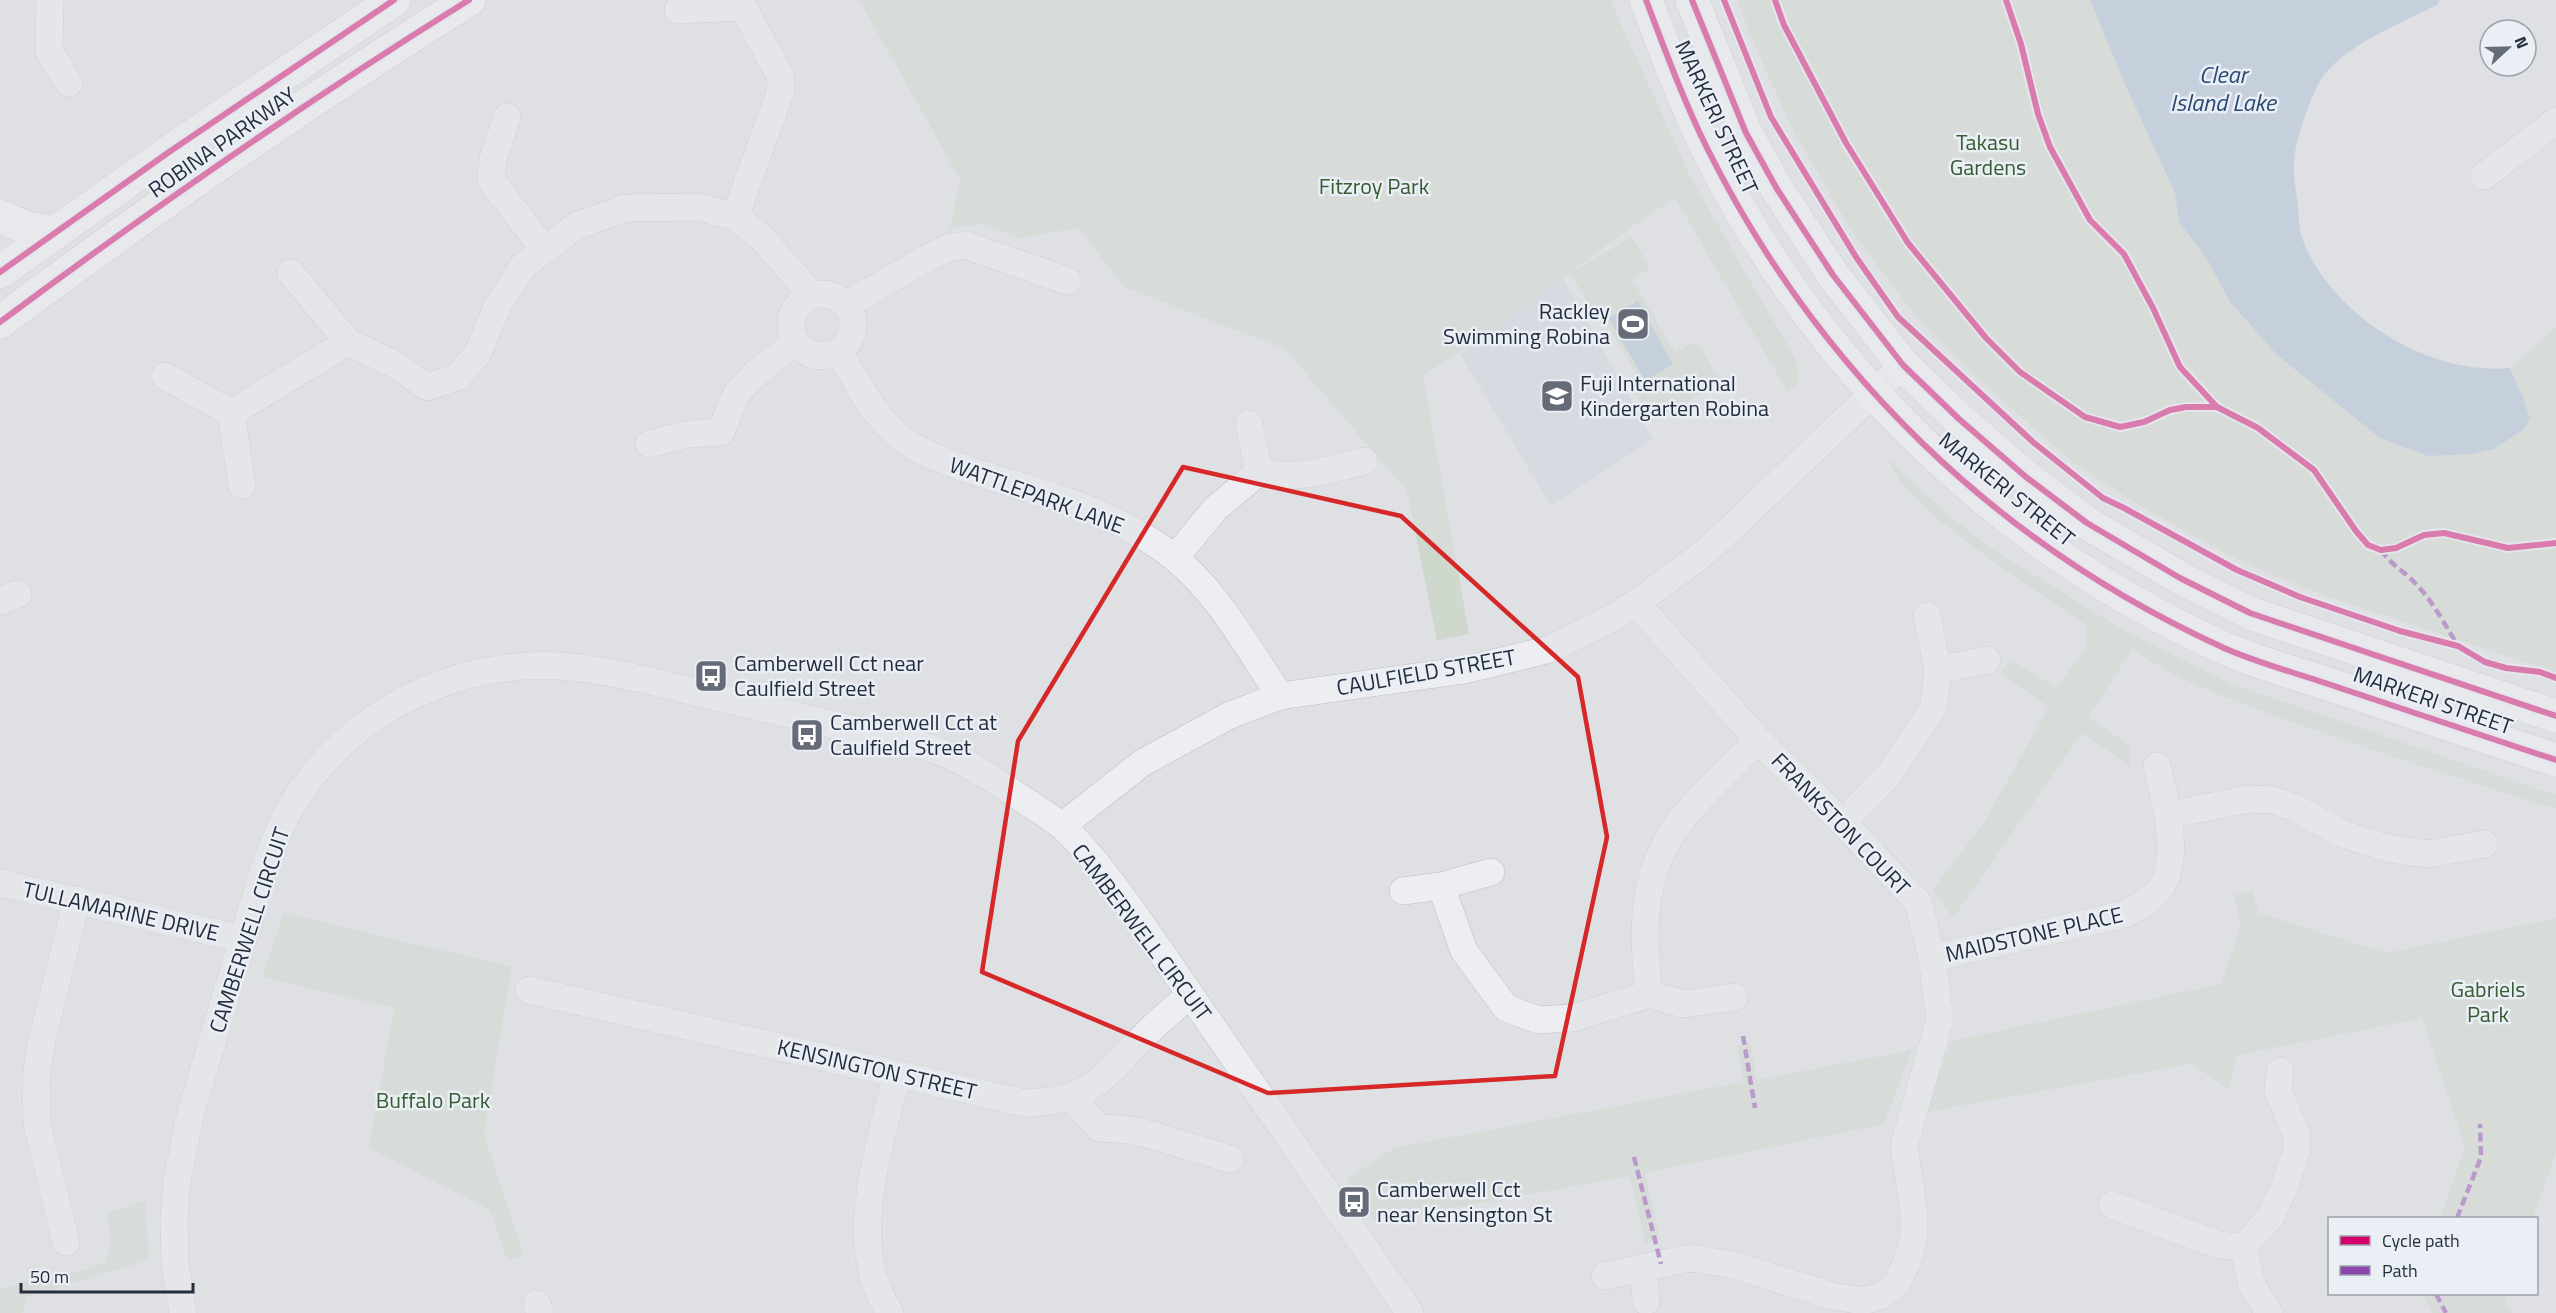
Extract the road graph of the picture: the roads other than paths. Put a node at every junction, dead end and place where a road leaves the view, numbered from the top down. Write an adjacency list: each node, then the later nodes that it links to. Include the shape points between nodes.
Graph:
1 (51, 0): 8 (street, via 49,51)
2 (394, 0): 14 (main road, ROBINA PARKWAY)
3 (469, 0): 21 (main road, ROBINA PARKWAY, via 372,60)
4 (1646, 0): 27 (main road, MARKERI STREET, via 1707,149 1742,212 1801,304)
5 (1692, 0): 25 (main road, MARKERI STREET, via 1746,133 1777,189 1833,275)
6 (743, 4): 7 (street); 13 (street, via 780,76 781,90)
7 (678, 10)
8 (69, 83)
9 (507, 117): 15 (street, via 493,159 491,180)
10 (2556, 121): 11 (street)
11 (2484, 176)
12 (0, 216): 14 (main road, via 24,227)
13 (735, 218): 15 (street, via 698,207 626,208 576,226); 19 (street, via 762,237)
14 (54, 233): 16 (main road, ROBINA PARKWAY)
15 (544, 250): 22 (street, via 523,266 496,309 478,353 458,376 427,387 394,364)
16 (1, 268): 21 (street)
17 (291, 273): 22 (street)
18 (1068, 281): 20 (street, via 965,245 927,258)
19 (812, 295): 20 (street, via 828,294); 23 (street, via 802,300 791,320)
20 (846, 305): 24 (street, via 852,321 851,334)
21 (9, 311)
22 (348, 342): 28 (street)
23 (796, 342): 24 (street, via 812,354 823,356); 30 (street, via 736,394 721,432 688,434)
24 (838, 351): 34 (street, WATTLEPARK LANE, via 875,412 897,435 933,456 1088,509 1123,525)
25 (1903, 365): 27 (street, CAULFIELD STREET); 40 (main road, MARKERI STREET, via 2026,477 2087,523 2180,578 2250,613)
26 (165, 376): 28 (street)
27 (1872, 393): 35 (street, CAULFIELD STREET, via 1708,550); 42 (main road, MARKERI STREET, via 1903,426 2022,531 2155,614 2227,650)
28 (231, 413): 33 (street)
29 (1249, 424): 32 (street)
30 (649, 444)
31 (1364, 461): 32 (street, via 1306,473 1274,476)
32 (1259, 472): 34 (street, via 1215,509)
33 (242, 485)
34 (1175, 558): 39 (street, WATTLEPARK LANE, via 1229,619)
35 (1636, 603): 39 (street, CAULFIELD STREET, via 1547,650 1465,670); 41 (street, FRANKSTON COURT)
36 (1927, 616): 38 (street)
37 (1987, 660): 38 (street)
38 (1938, 670): 45 (street, via 1933,709 1889,774)
39 (1280, 696): 46 (street, CAULFIELD STREET, via 1228,716 1142,763)
40 (2556, 716)
41 (1758, 740): 45 (street, FRANKSTON COURT); 56 (street, via 1669,837 1652,875 1644,914)
42 (2556, 760)
43 (2157, 766): 44 (street, MAIDSTONE PLACE)
44 (2169, 815): 47 (street, via 2248,799 2272,800 2343,834 2390,849 2428,854); 54 (street, MAIDSTONE PLACE, via 2167,871 2160,889 2144,905 2125,914)
45 (1843, 823): 54 (street, FRANKSTON COURT, via 1918,902)
46 (1062, 826): 53 (street, CAMBERWELL CIRCUIT, via 990,777 933,749 602,671 505,667 468,675 414,695 362,727 335,750 291,806 273,842); 57 (street, CAMBERWELL CIRCUIT, via 1101,868)
47 (2484, 844)
48 (1491, 872): 50 (street)
49 (0, 883): 52 (street, TULLAMARINE DRIVE)
50 (1441, 886): 51 (street); 56 (street, via 1464,951 1506,1008 1538,1020 1573,1018)
51 (1403, 891)
52 (77, 900): 53 (street, TULLAMARINE DRIVE); 64 (street, via 36,1078 37,1124)
53 (242, 939): 69 (street, CAMBERWELL CIRCUIT, via 190,1116 177,1180 175,1264)
54 (1932, 958): 66 (street, FRANKSTON COURT, via 1940,1019 1904,1146 1914,1238 1897,1284 1864,1301 1832,1296 1730,1264 1689,1258)
55 (529, 990): 60 (street, KENSINGTON STREET)
56 (1649, 994): 58 (street, via 1683,1004)
57 (1190, 995): 61 (street, KENSINGTON STREET, via 1149,1030 1111,1072); 71 (street, CAMBERWELL CIRCUIT)
58 (1734, 997)
59 (2280, 1071): 65 (street, via 2278,1090 2296,1136 2297,1150 2271,1216)
60 (897, 1074): 61 (street, KENSINGTON STREET, via 1024,1103); 70 (street, via 866,1230 872,1273)
61 (1071, 1097): 62 (street, via 1099,1128 1131,1130)
62 (1230, 1159)
63 (2112, 1204): 65 (street, via 2216,1244)
64 (66, 1242)
65 (2243, 1248): 72 (street, via 2252,1285)
66 (1643, 1268): 67 (street, FRANKSTON COURT); 68 (street)
67 (1605, 1276)
68 (1646, 1301)
69 (183, 1313)
70 (890, 1313)
71 (1410, 1313)
72 (2269, 1313)

